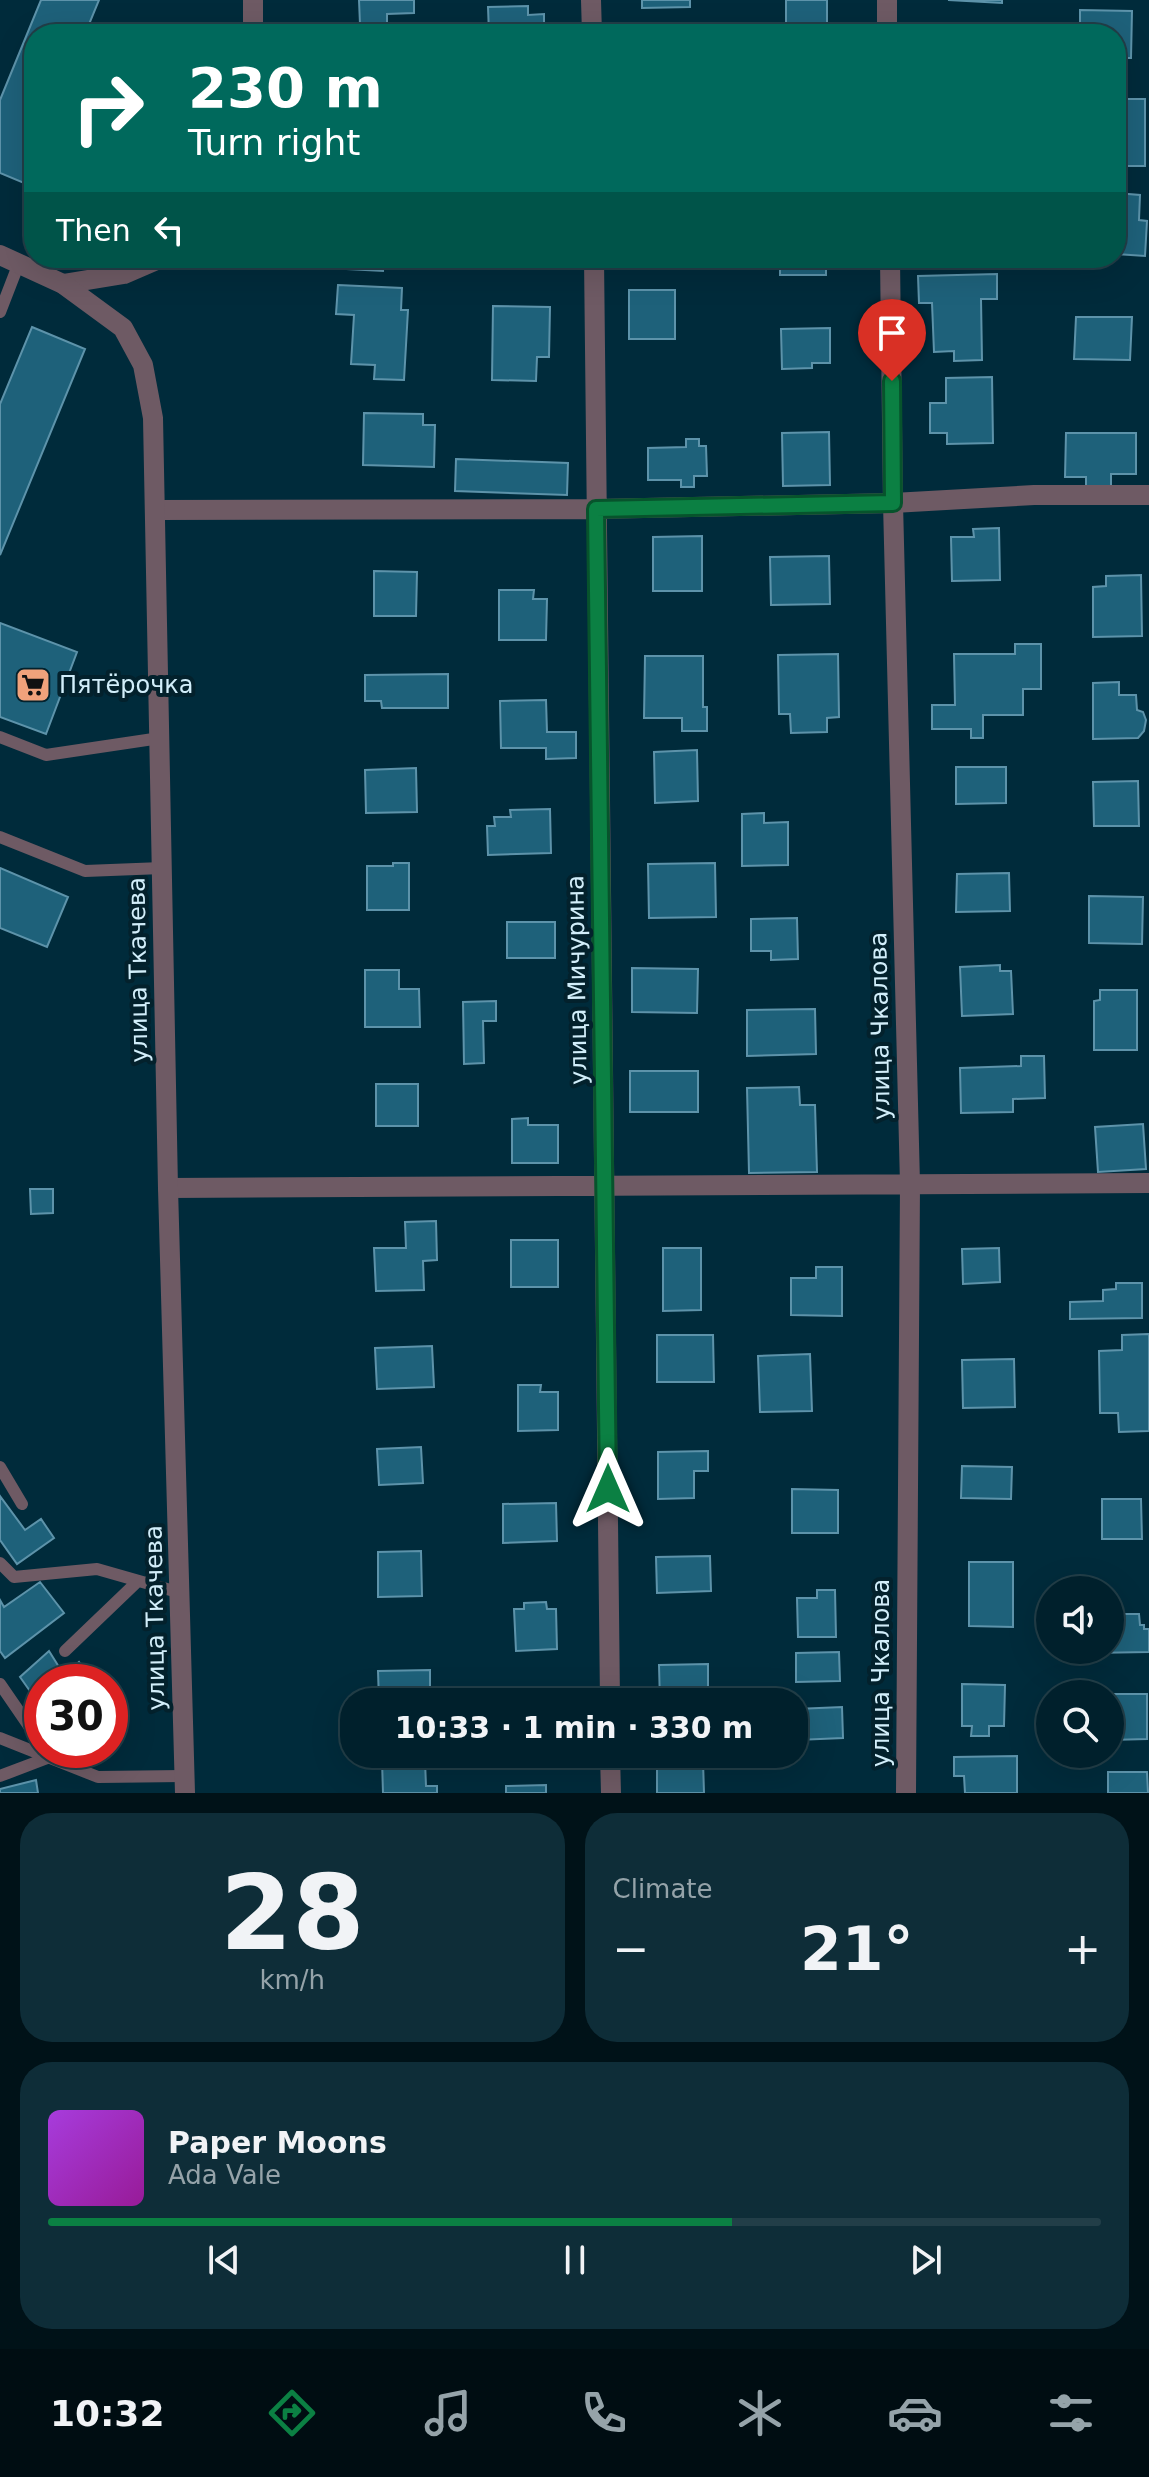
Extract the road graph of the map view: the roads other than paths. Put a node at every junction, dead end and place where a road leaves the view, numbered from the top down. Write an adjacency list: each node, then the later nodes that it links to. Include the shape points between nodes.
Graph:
1 (253, 0): 4 (street)
2 (591, 0): 5 (street)
3 (887, 0): 6 (street)
4 (253, 24)
5 (592, 24)
6 (887, 24)
7 (0, 255): 8 (street, улица Ткачева)
8 (19, 263): 9 (street, улица Ткачева); 15 (lane)
9 (24, 265)
10 (29, 268): 14 (street, улица Ткачева)
11 (138, 268): 14 (street)
12 (594, 268): 18 (street, улица Мичурина)
13 (890, 268): 17 (street, улица Чкалова)
14 (63, 284): 19 (street, улица Ткачева, via 123,328 143,365 153,418)
15 (0, 312)
16 (1149, 495): 17 (street)
17 (893, 503): 18 (street); 25 (street, улица Чкалова)
18 (596, 509): 19 (street); 26 (street, улица Мичурина)
19 (156, 510): 21 (street, улица Ткачева)
20 (0, 737): 21 (lane, via 46,755)
21 (160, 738): 23 (street, улица Ткачева)
22 (0, 837): 23 (lane, via 85,871)
23 (162, 868): 27 (street, улица Ткачева)
24 (1149, 1183): 25 (street)
25 (910, 1184): 26 (street); 45 (street, улица Чкалова)
26 (606, 1186): 27 (street); 35 (street, улица Мичурина)
27 (168, 1188): 32 (street, улица Ткачева)
28 (0, 1467): 29 (lane)
29 (22, 1504)
30 (0, 1563): 31 (lane, via 14,1577 97,1569)
31 (138, 1581): 32 (lane); 33 (lane)
32 (181, 1593): 43 (street, улица Ткачева)
33 (65, 1651)
34 (0, 1684): 36 (lane)
35 (610, 1688)
36 (24, 1719)
37 (0, 1738): 38 (lane)
38 (24, 1746)
39 (24, 1764): 42 (lane)
40 (79, 1768): 43 (lane, via 98,1777)
41 (610, 1768): 44 (street)
42 (0, 1776)
43 (184, 1784)
44 (611, 1793)
45 (906, 1793)

